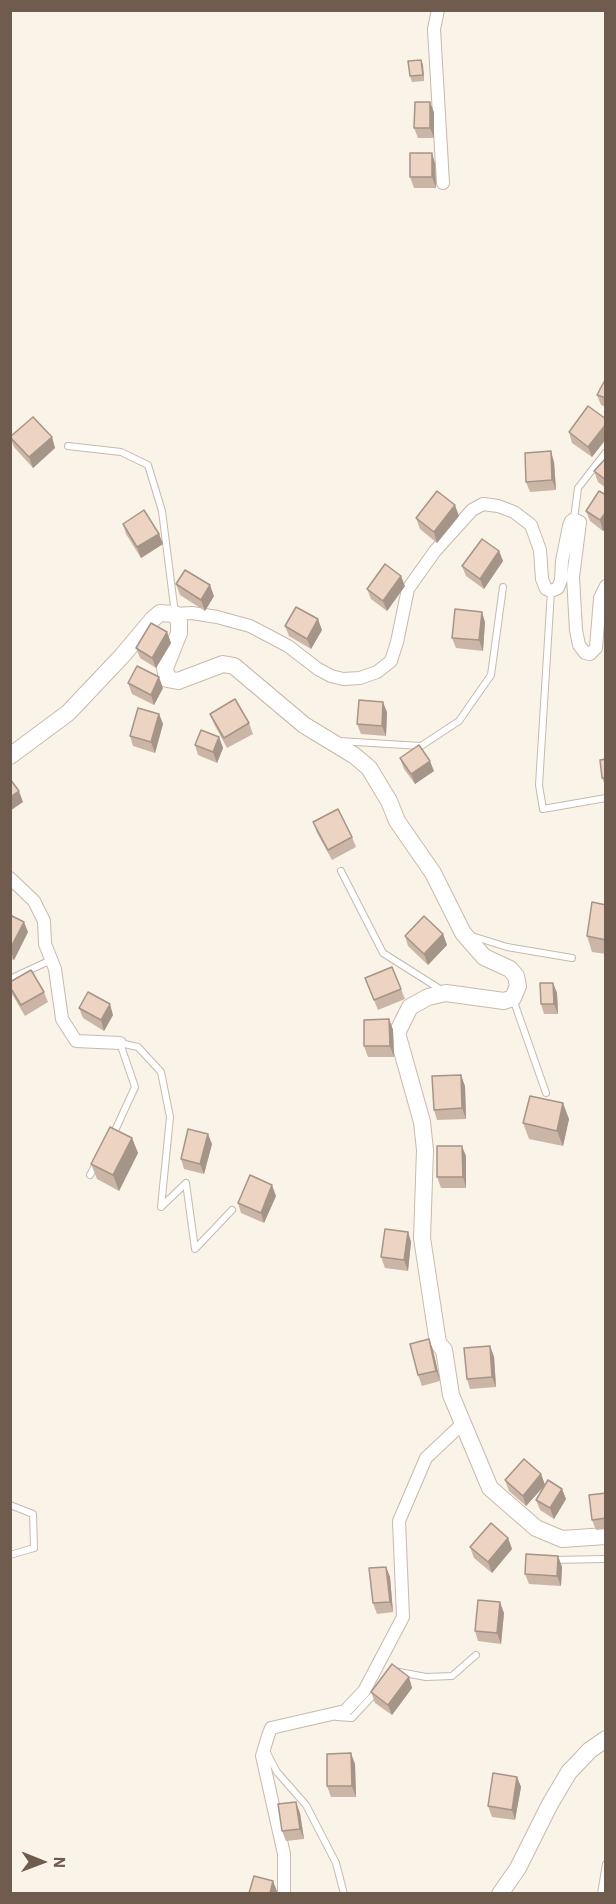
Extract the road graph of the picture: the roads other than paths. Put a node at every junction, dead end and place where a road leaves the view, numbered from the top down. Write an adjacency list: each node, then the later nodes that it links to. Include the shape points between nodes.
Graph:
1 (438, 10): 2 (street, via 434,29)
2 (443, 183)
3 (69, 446): 9 (lane, via 121,452 148,465 162,511)
4 (606, 452): 5 (lane, via 578,488)
5 (574, 519): 6 (street, via 580,522 573,577 576,630 585,653 596,648 600,598); 8 (street, via 568,526 561,580 558,588)
6 (606, 586)
7 (503, 587): 10 (lane, via 491,675 459,721 421,746)
8 (551, 591): 9 (street, via 542,579 540,550 531,525 514,512 483,504 472,510 435,551 408,589 391,661 377,672 360,678 331,676 288,645 250,626 217,617); 12 (lane, via 540,785 543,809)
9 (175, 614): 10 (street, via 179,633 165,668 167,679 178,681 223,664 234,666 304,725); 11 (street, via 160,613 153,619 68,713)
10 (329, 740): 15 (street, via 369,768 397,821 433,873)
11 (10, 756)
12 (606, 798)
13 (341, 871): 19 (lane, via 384,953)
14 (10, 878): 17 (street, via 34,901 44,921 45,944)
15 (463, 933): 16 (lane, via 507,947); 20 (street, via 484,957 516,976 518,986)
16 (572, 958)
17 (51, 960): 18 (lane); 21 (street, via 62,1019 76,1041)
18 (10, 979)
19 (446, 993): 20 (street, via 504,1001); 27 (street, via 410,1006 397,1033 422,1122 422,1238 429,1288 438,1342 444,1350 451,1395)
20 (513, 998): 22 (lane)
21 (120, 1043): 23 (lane, via 135,1087); 26 (lane, via 138,1047 160,1072 170,1117 161,1207 186,1183 195,1249)
22 (546, 1093)
23 (108, 1145)
24 (102, 1155): 25 (lane)
25 (90, 1175)
26 (232, 1210)
27 (462, 1424): 29 (street, via 490,1488 536,1528 562,1539); 36 (street, via 426,1458 399,1521 403,1617 364,1691 345,1711)
28 (10, 1505): 30 (lane, via 33,1514 34,1548)
29 (606, 1536)
30 (10, 1555)
31 (546, 1558): 32 (lane)
32 (606, 1559)
33 (476, 1655): 34 (lane, via 452,1676 426,1677 395,1671)
34 (388, 1678)
35 (381, 1686): 36 (lane, via 352,1718)
36 (319, 1717): 38 (street, via 271,1728)
37 (606, 1739): 42 (street, via 569,1772 518,1868)
38 (264, 1748): 40 (street, via 262,1756 284,1854); 41 (lane, via 277,1772 306,1805 336,1863)
39 (606, 1864): 43 (lane)
40 (284, 1893)
41 (344, 1893)
42 (500, 1893)
43 (601, 1893)

